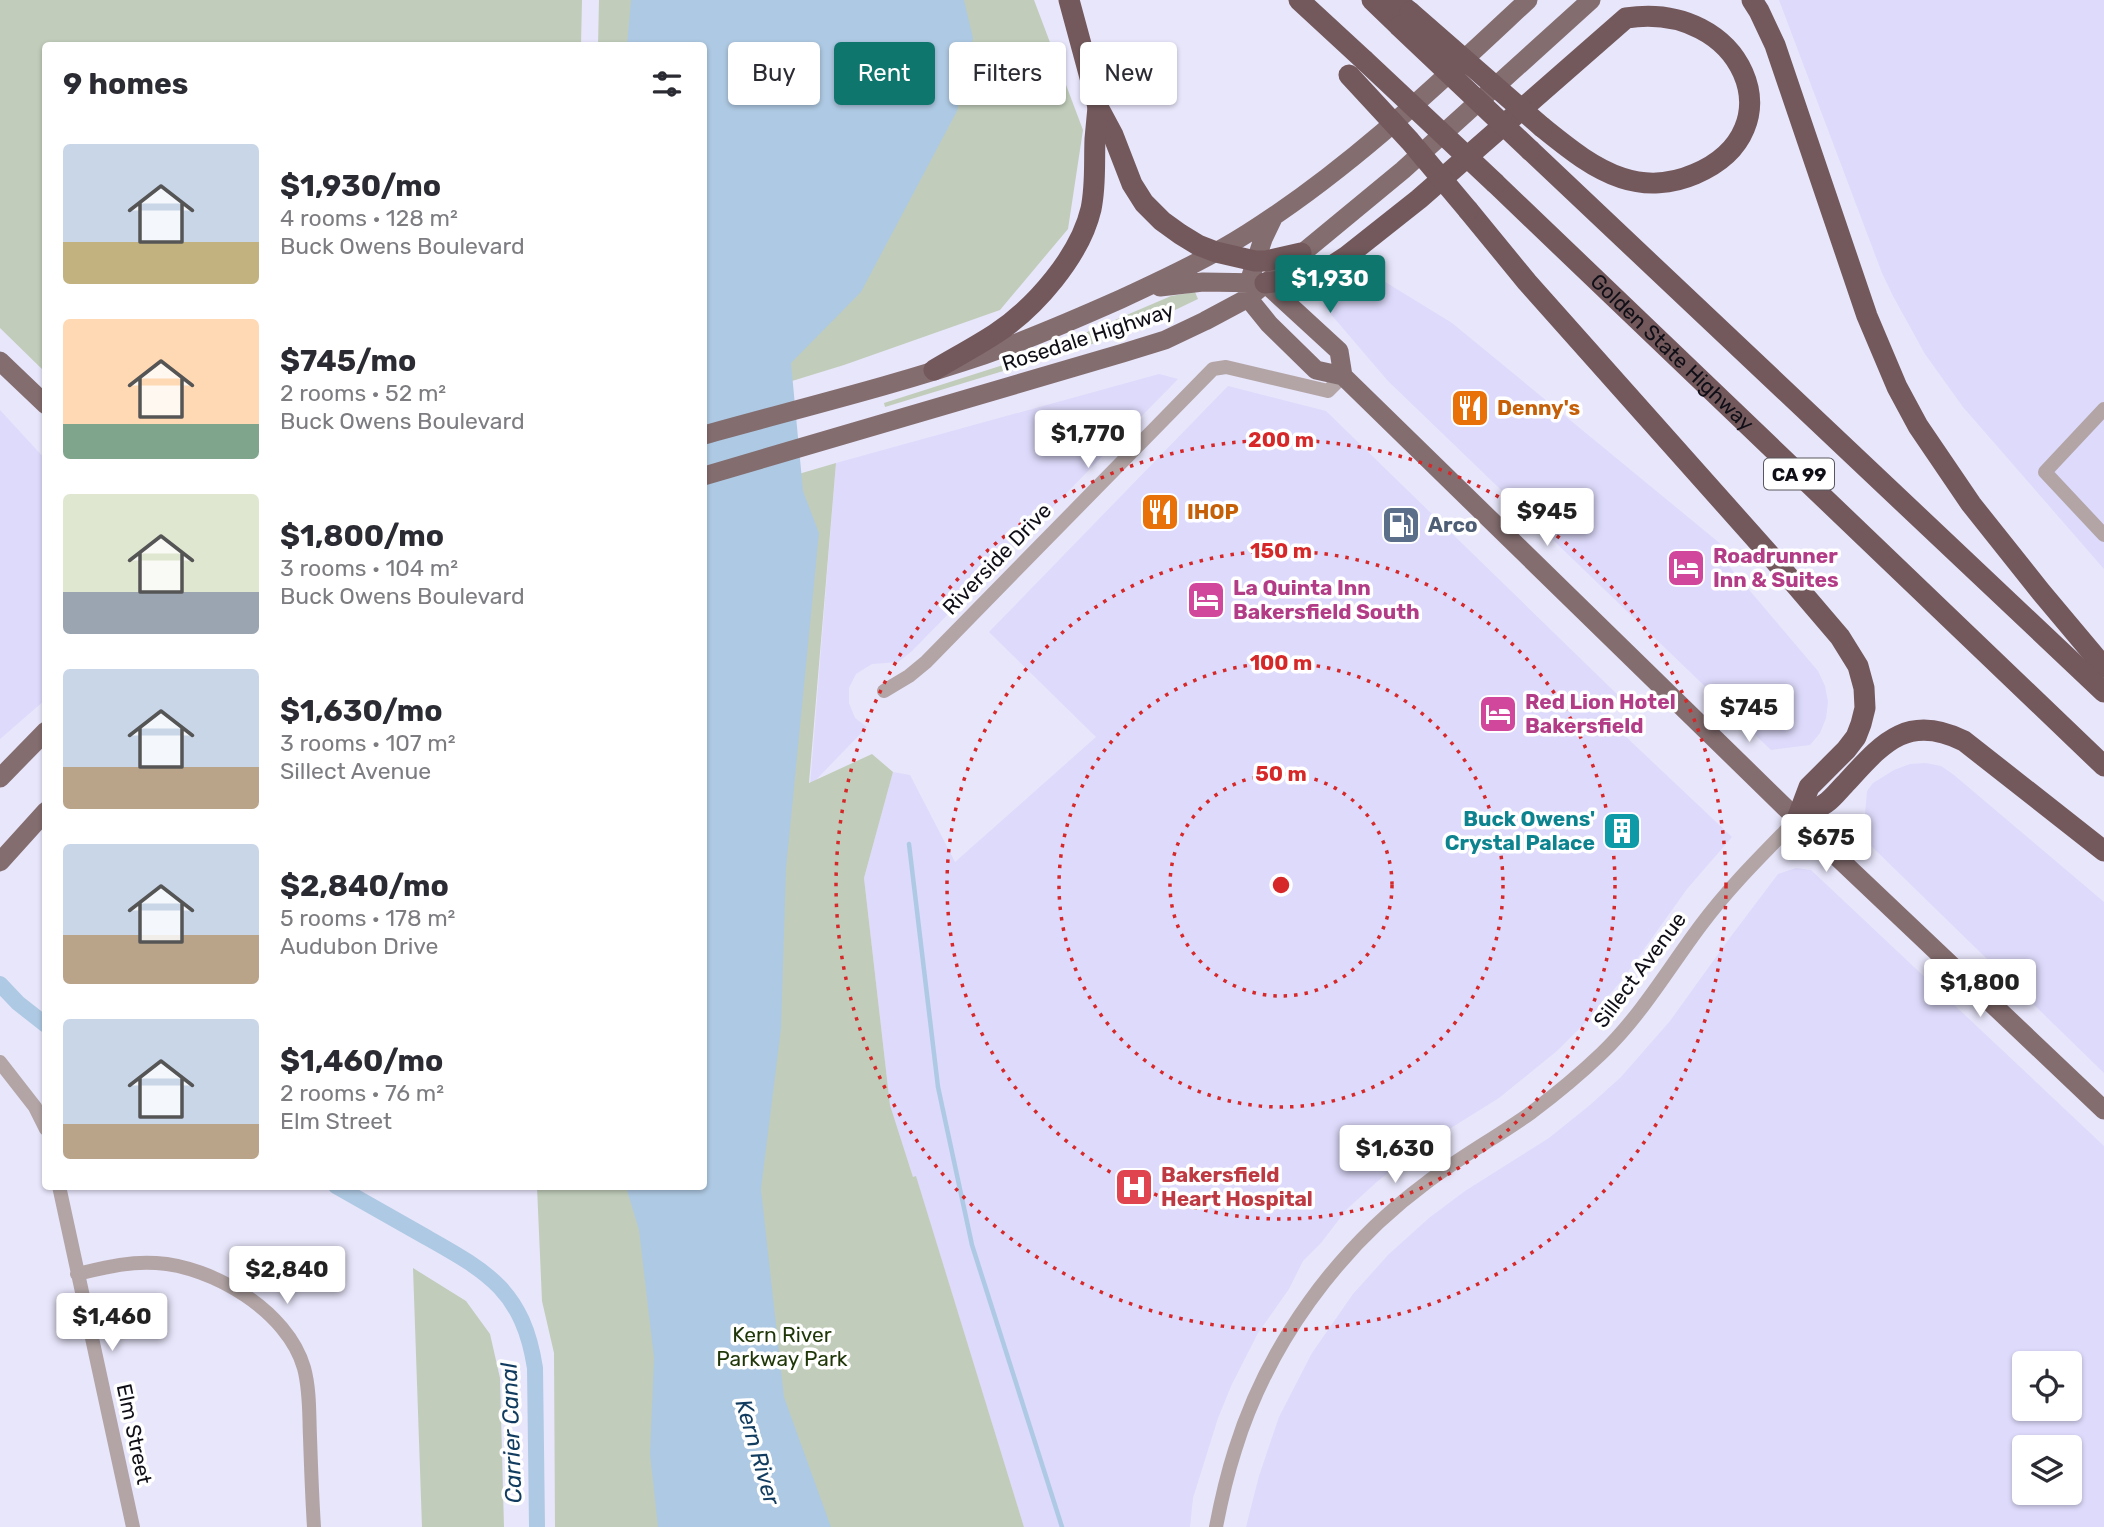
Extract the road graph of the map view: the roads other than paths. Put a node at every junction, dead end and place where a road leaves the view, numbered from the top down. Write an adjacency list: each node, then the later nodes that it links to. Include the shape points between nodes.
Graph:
1 (1069, 0): 9 (highway)
2 (1299, 0): 8 (highway, Golden State Highway / CA 99, via 1333,32)
3 (1372, 0): 7 (highway, CA 99)
4 (1528, 0): 10 (main road, Rosedale Highway, via 1395,122)
5 (1591, 0): 12 (main road, Rosedale Highway, via 1403,170)
6 (1752, 0): 24 (highway, via 1775,45 1863,305 1897,387 1971,504)
7 (1401, 13): 14 (highway, bridge, via 1542,127 1577,155 1622,178 1645,183 1682,180 1715,163 1738,136 1746,116 1749,80 1730,40 1707,20 1675,9 1644,11 1626,18 1419,199 1347,256 1315,277); 26 (highway, CA 99, bridge, via 1530,150)
8 (1356, 67): 28 (highway, Golden State Highway / CA 99, bridge, via 1495,183); 31 (highway, bridge, via 1410,141 1527,282 1770,555 1840,637 1858,666 1864,708 1856,737 1809,788)
9 (1098, 107): 11 (highway, via 1144,203 1180,234); 17 (highway, via 1091,207 1061,270 1024,311)
10 (1275, 215): 11 (main road, Rosedale Highway); 13 (main road)
11 (1216, 252): 13 (highway); 15 (main road, Rosedale Highway)
12 (1301, 253): 13 (highway); 14 (main road, Rosedale Highway)
13 (1255, 261): 14 (main road)
14 (1254, 288): 15 (main road, via 1203,282); 18 (main road, via 1339,351); 18 (main road, via 1252,305 1269,324 1316,370); 22 (main road, Rosedale Highway, via 1205,321 1165,340)
15 (1142, 290): 17 (main road, Rosedale Highway, via 984,355)
16 (0, 361): 19 (main road)
17 (934, 370): 21 (main road, Rosedale Highway)
18 (1343, 376): 25 (street, Riverside Drive, via 1328,391 1213,369 918,670); 31 (main road)
19 (42, 401)
20 (2104, 409): 23 (street, via 2045,472)
21 (707, 434)
22 (707, 475)
23 (2104, 536)
24 (2104, 667)
25 (884, 691)
26 (2104, 692)
27 (42, 735): 29 (main road)
28 (2104, 766)
29 (0, 778)
30 (42, 815): 33 (main road)
31 (1797, 819): 32 (highway, via 1826,803 1887,741 1909,731 1931,731 1964,741); 37 (main road); 43 (street, Sillect Avenue, via 1720,901 1603,1052 1530,1113 1388,1213 1324,1282 1285,1339 1252,1404 1235,1448)
32 (2104, 851)
33 (0, 862)
34 (0, 1062): 36 (street)
35 (0, 1077): 36 (street)
36 (23, 1093): 38 (street)
37 (2104, 1110)
38 (42, 1121)
39 (60, 1190): 40 (street, Elm Street)
40 (77, 1273): 41 (street, Elm Street); 42 (street, via 132,1263 181,1267 246,1296 280,1325 303,1365 308,1388)
41 (133, 1527)
42 (314, 1527)
43 (1216, 1527)

